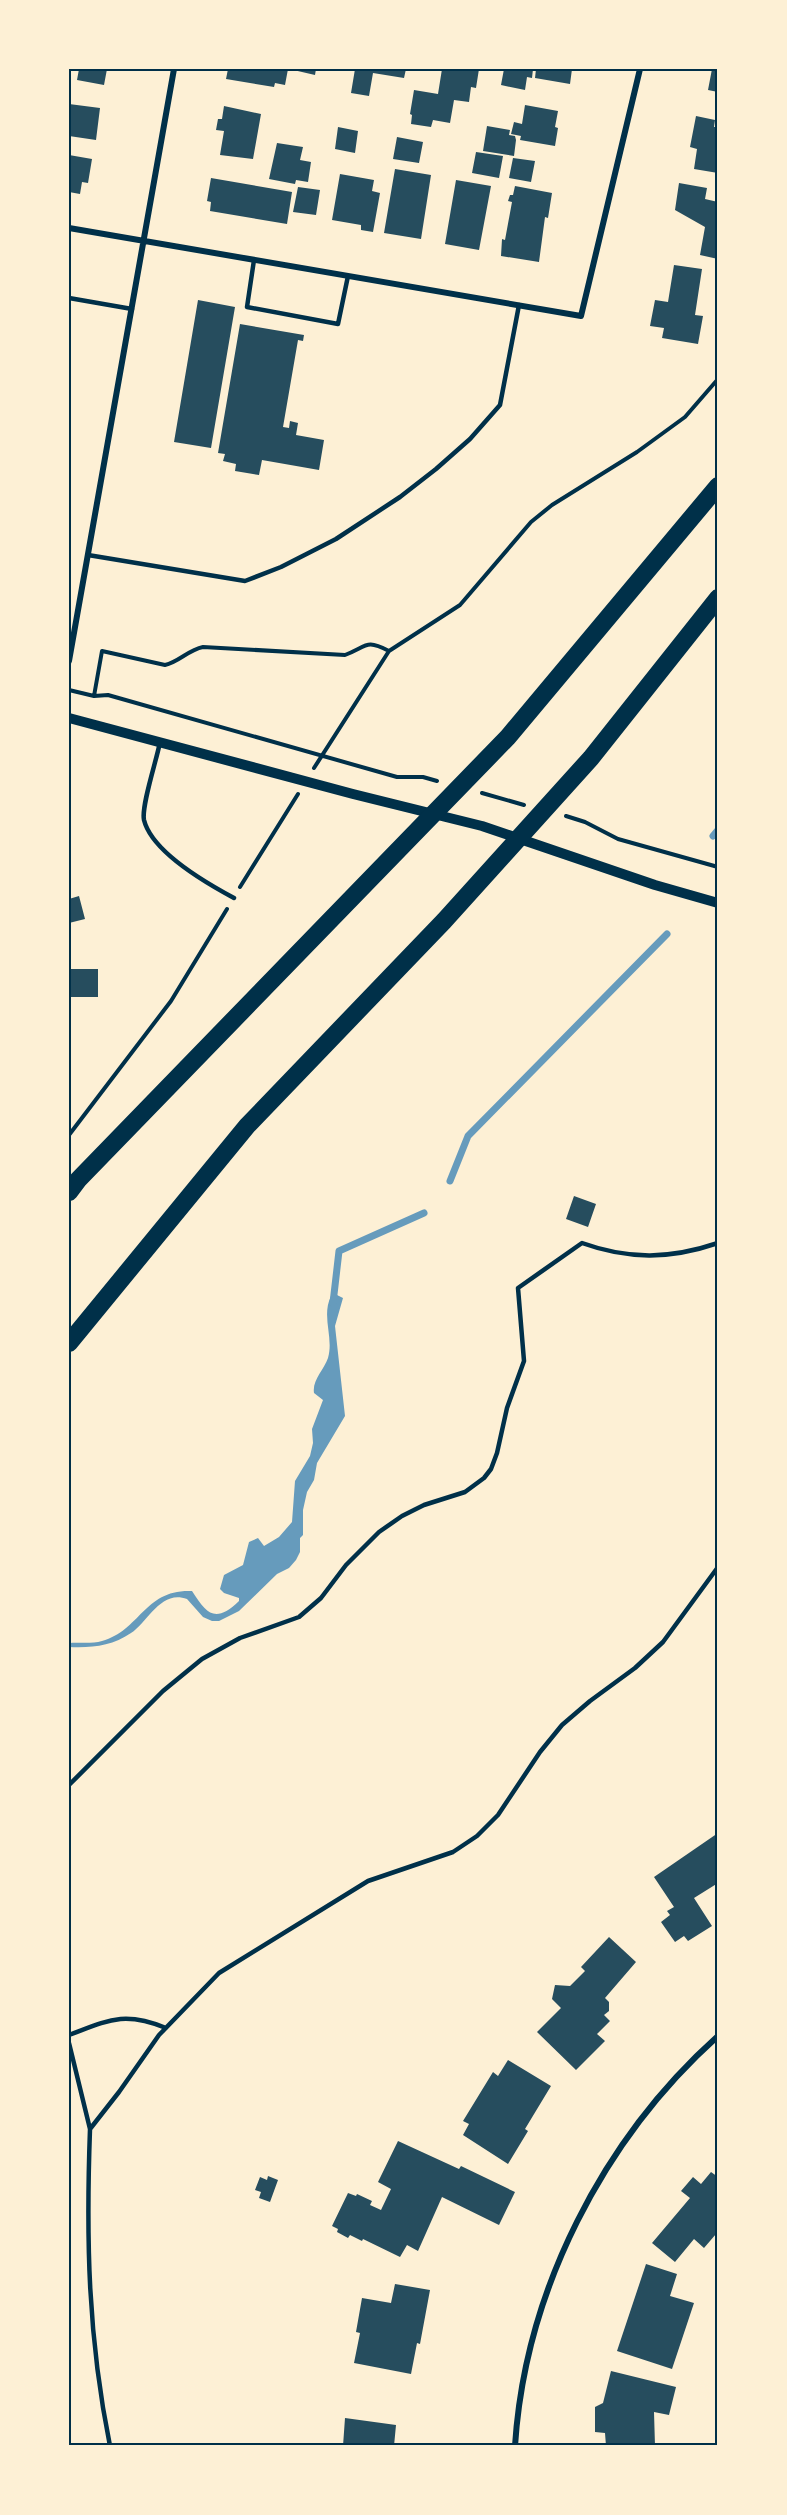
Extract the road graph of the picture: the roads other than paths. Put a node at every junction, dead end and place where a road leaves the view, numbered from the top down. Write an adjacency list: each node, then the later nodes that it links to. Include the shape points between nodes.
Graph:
1 (174, 69): 4 (street)
2 (640, 69): 8 (street, via 581,316)
3 (69, 228): 4 (street)
4 (145, 240): 5 (street); 9 (street)
5 (254, 260): 6 (street); 6 (lane, via 247,307 338,324)
6 (348, 276): 8 (street)
7 (69, 298): 9 (lane)
8 (519, 305): 11 (lane, via 500,405 436,469 400,498 336,539 245,581)
9 (132, 309): 11 (street)
10 (718, 486): 18 (highway, via 508,737)
11 (88, 555): 13 (street)
12 (718, 598): 20 (highway, via 591,758 444,921 246,1126)
13 (69, 661)
14 (69, 718): 15 (street)
15 (160, 742): 16 (lane, via 144,818 155,842 203,881); 17 (street, via 482,826)
16 (234, 898)
17 (718, 903)
18 (69, 1192)
19 (718, 1243): 22 (lane, via 641,1257 582,1243 518,1287 524,1361 507,1408 497,1453 484,1478 465,1492 424,1505 379,1532 299,1617 240,1638 202,1659 163,1691)
20 (69, 1344)
21 (718, 1567): 23 (lane, via 663,1642 562,1725 498,1815 477,1836 453,1852 368,1881 251,1953 219,1973)
22 (69, 1785)
23 (166, 2028): 24 (lane, via 134,2018 117,2019); 27 (lane)
24 (69, 2035)
25 (718, 2036): 29 (street, via 665,2088 601,2177 574,2228 534,2331)
26 (69, 2043): 27 (lane)
27 (90, 2129): 28 (lane, via 88,2264 93,2343)
28 (110, 2446)
29 (515, 2446)

